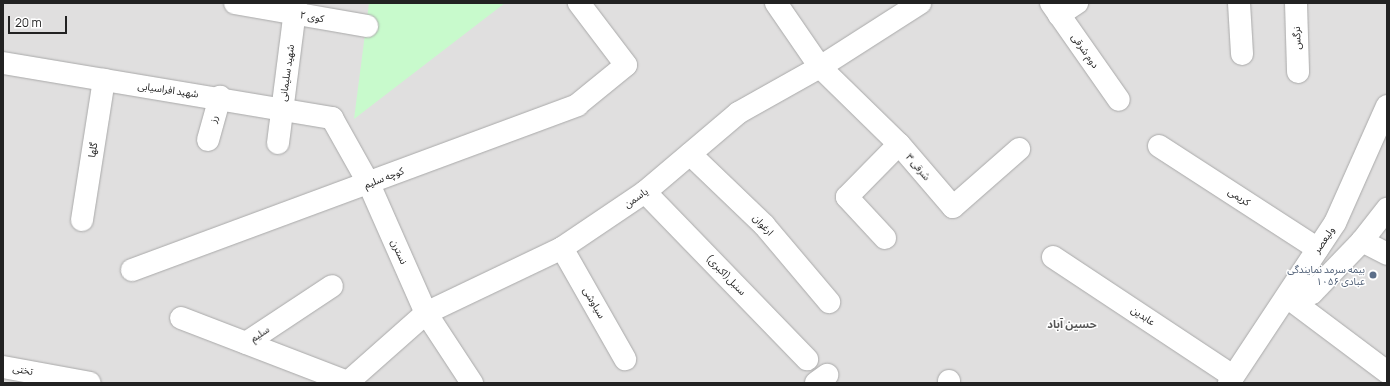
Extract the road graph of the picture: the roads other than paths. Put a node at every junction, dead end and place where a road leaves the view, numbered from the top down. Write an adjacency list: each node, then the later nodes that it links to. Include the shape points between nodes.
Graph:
1 (235, 3): 8 (street, کوی ۲)
2 (579, 3): 27 (street, کوچه سلیم, via 626,65 577,104)
3 (776, 3): 13 (street, ۳ شرقی)
4 (920, 3): 13 (street, یاسمن)
5 (1077, 3): 9 (street)
6 (1239, 3): 11 (street)
7 (1296, 3): 14 (street, نرگس)
8 (296, 8): 10 (street, کوی ۲); 19 (street, شهید سلیمانی)
9 (1055, 9): 17 (street, دوم شرقی)
10 (366, 26)
11 (1242, 54)
12 (3, 62): 15 (street, شهید افراسیابی)
13 (820, 68): 23 (street, ۳ شرقی); 26 (street, یاسمن, via 738,113)
14 (1298, 72)
15 (104, 80): 16 (street, شهید افراسیابی); 30 (street, گلها)
16 (220, 97): 19 (street, شهید افراسیابی); 21 (street, رز)
17 (1119, 100)
18 (1387, 106): 34 (street, ولیعصر, via 1335,223)
19 (282, 108): 20 (street, شهید افراسیابی); 22 (street, شهید سلیمانی)
20 (332, 118): 27 (street, نسترن)
21 (208, 140)
22 (278, 143)
23 (899, 144): 25 (street, ۳ شرقی, via 953,207); 31 (street, via 847,197)
24 (1159, 146): 34 (street, کریمی)
25 (1019, 149)
26 (690, 154): 28 (street, یاسمن); 40 (street, ارغوان, via 764,225)
27 (369, 184): 37 (street, کوچه سلیم); 41 (street, نسترن)
28 (645, 192): 33 (street, یاسمن); 45 (street, سنبل(اکبری))
29 (1387, 209): 32 (street)
30 (82, 220)
31 (885, 238)
32 (1362, 241): 35 (street); 39 (street, via 1312,293)
33 (562, 248): 41 (street, یاسمن); 44 (street, سیاوشی)
34 (1318, 249): 39 (street, ولیعصر)
35 (1387, 254)
36 (1053, 257): 48 (street, عابدین)
37 (132, 270)
38 (332, 286): 43 (street, سلیم)
39 (1287, 297): 47 (street); 48 (street, ولیعصر)
40 (829, 302)
41 (426, 313): 49 (street, یاسمن); 51 (street, نسترن)
42 (181, 318): 43 (street, سلیم)
43 (246, 343): 49 (street)
44 (625, 359)
45 (807, 359)
46 (6, 362): 50 (street, تختی)
47 (1387, 372)
48 (1231, 379)
49 (348, 382)
50 (90, 383)
51 (472, 383)

